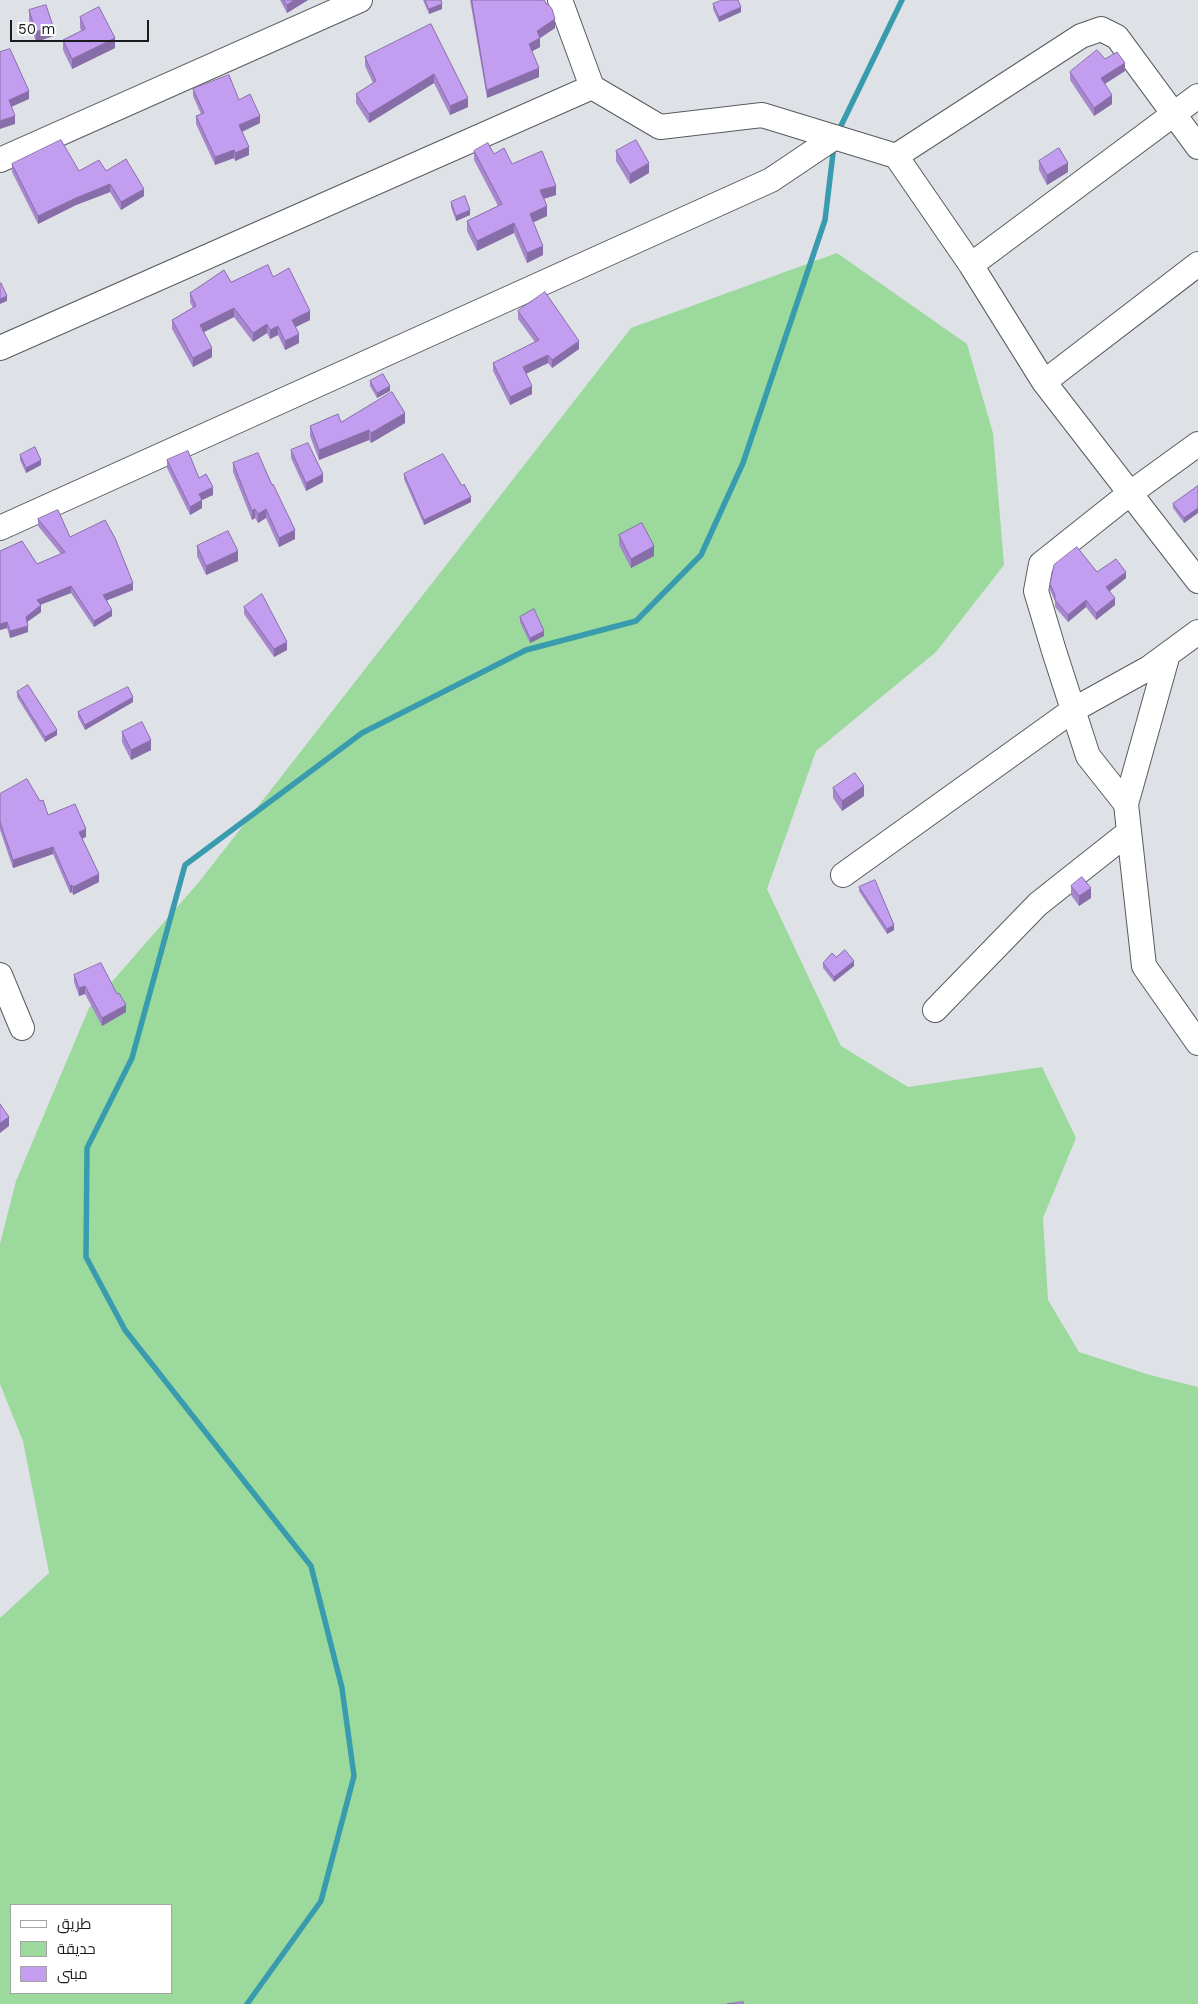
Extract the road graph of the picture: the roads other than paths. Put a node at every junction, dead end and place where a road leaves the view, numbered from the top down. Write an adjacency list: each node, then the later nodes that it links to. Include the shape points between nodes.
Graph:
1 (360, 0): 9 (street)
2 (560, 0): 3 (street)
3 (592, 87): 6 (street, via 660,127 762,115); 12 (street)
4 (1198, 96): 5 (street)
5 (1173, 114): 7 (street); 8 (street, via 1117,38 1101,29 1081,36); 11 (street)
6 (835, 138): 8 (street); 16 (street, via 771,180)
7 (1198, 148)
8 (896, 156): 11 (street)
9 (0, 160)
10 (1198, 264): 13 (street)
11 (971, 265): 13 (street)
12 (0, 348)
13 (1044, 382): 15 (street)
14 (1198, 444): 15 (street)
15 (1129, 494): 17 (street); 20 (street, via 1041,564 1036,591)
16 (0, 528)
17 (1198, 581)
18 (1198, 632): 19 (street)
19 (1168, 654): 20 (street); 21 (street)
20 (1073, 710): 21 (street, via 1088,756); 23 (street)
21 (1126, 804): 22 (street)
22 (1129, 832): 25 (street, via 1038,904); 27 (street, via 1144,966)
23 (843, 875)
24 (0, 976): 26 (street)
25 (935, 1010)
26 (22, 1028)
27 (1198, 1043)

